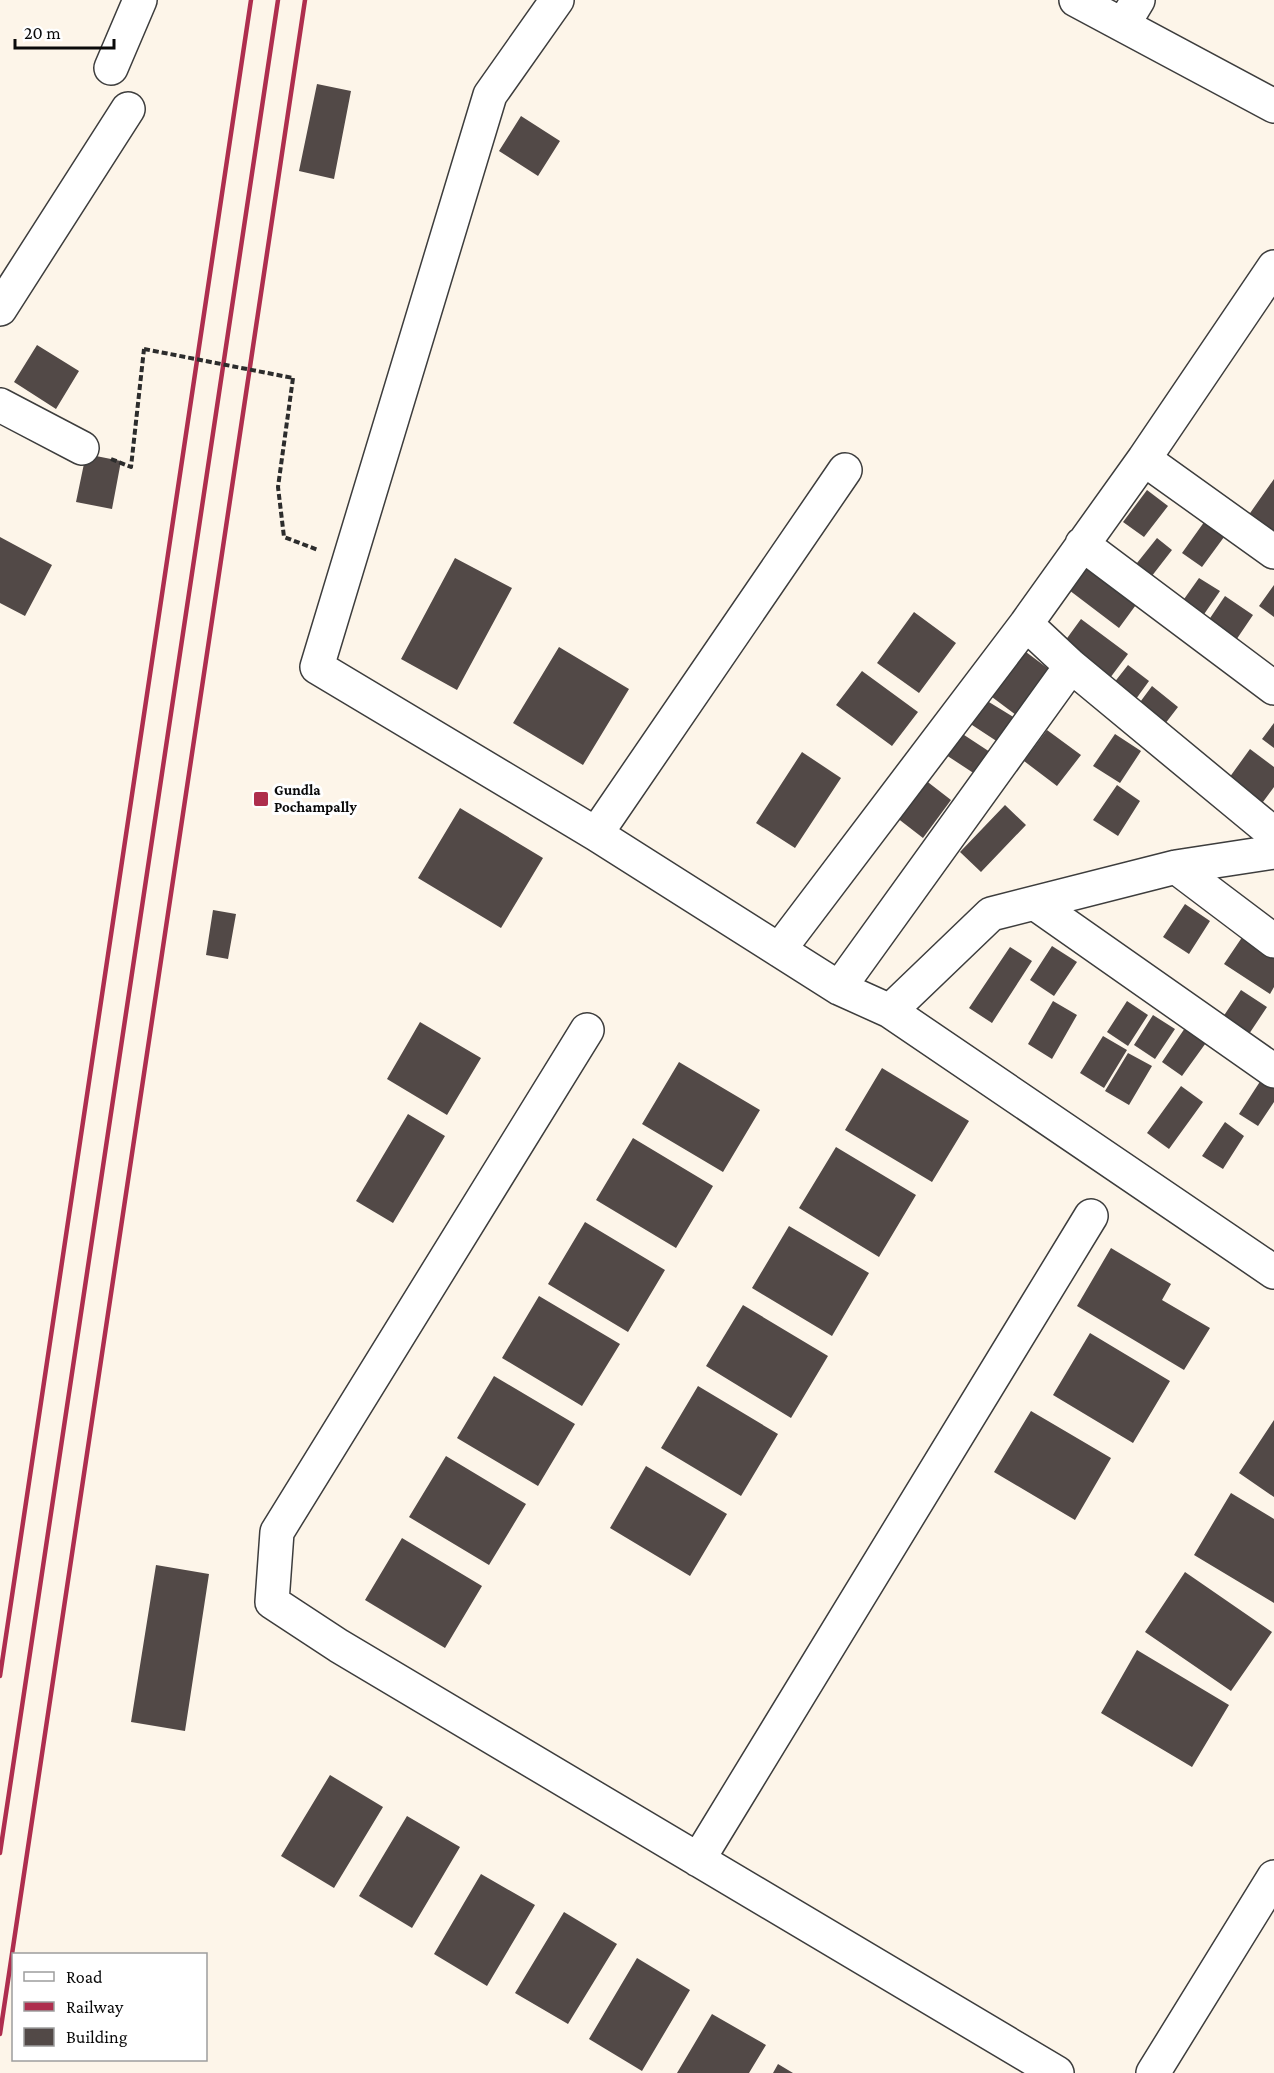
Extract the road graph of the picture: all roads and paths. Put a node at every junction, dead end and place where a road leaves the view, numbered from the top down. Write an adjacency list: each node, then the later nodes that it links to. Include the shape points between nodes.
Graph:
1 (140, 0): 5 (street)
2 (557, 0): 17 (street, via 490,95)
3 (1076, 0): 4 (street)
4 (1131, 13): 6 (street)
5 (111, 68)
6 (1274, 106)
7 (128, 109): 9 (street)
8 (1274, 267): 12 (street)
9 (0, 309)
10 (1, 408): 11 (street)
11 (82, 448)
12 (1144, 459): 15 (street); 16 (street)
13 (131, 467): 17 (path, bridge, via 144,349 293,378 278,487 284,537)
14 (845, 470): 21 (street)
15 (1082, 544): 18 (street); 20 (street)
16 (1274, 552)
17 (349, 562): 21 (street, via 317,667)
18 (1026, 624): 19 (street); 27 (street)
19 (1071, 666): 22 (street); 28 (street)
20 (1274, 688)
21 (596, 834): 27 (street)
22 (1274, 834)
23 (1274, 852): 24 (street)
24 (1176, 867): 25 (street); 26 (street)
25 (1036, 904): 29 (street, via 991,914); 31 (street)
26 (1274, 941)
27 (779, 950): 28 (street)
28 (838, 988): 29 (street)
29 (890, 1011): 33 (street)
30 (587, 1030): 34 (street, via 277,1532 272,1602)
31 (1274, 1071)
32 (1091, 1216): 34 (street)
33 (1274, 1272)
34 (698, 1860): 36 (street)
35 (1274, 1877): 37 (street)
36 (1057, 2073)
37 (1153, 2073)

